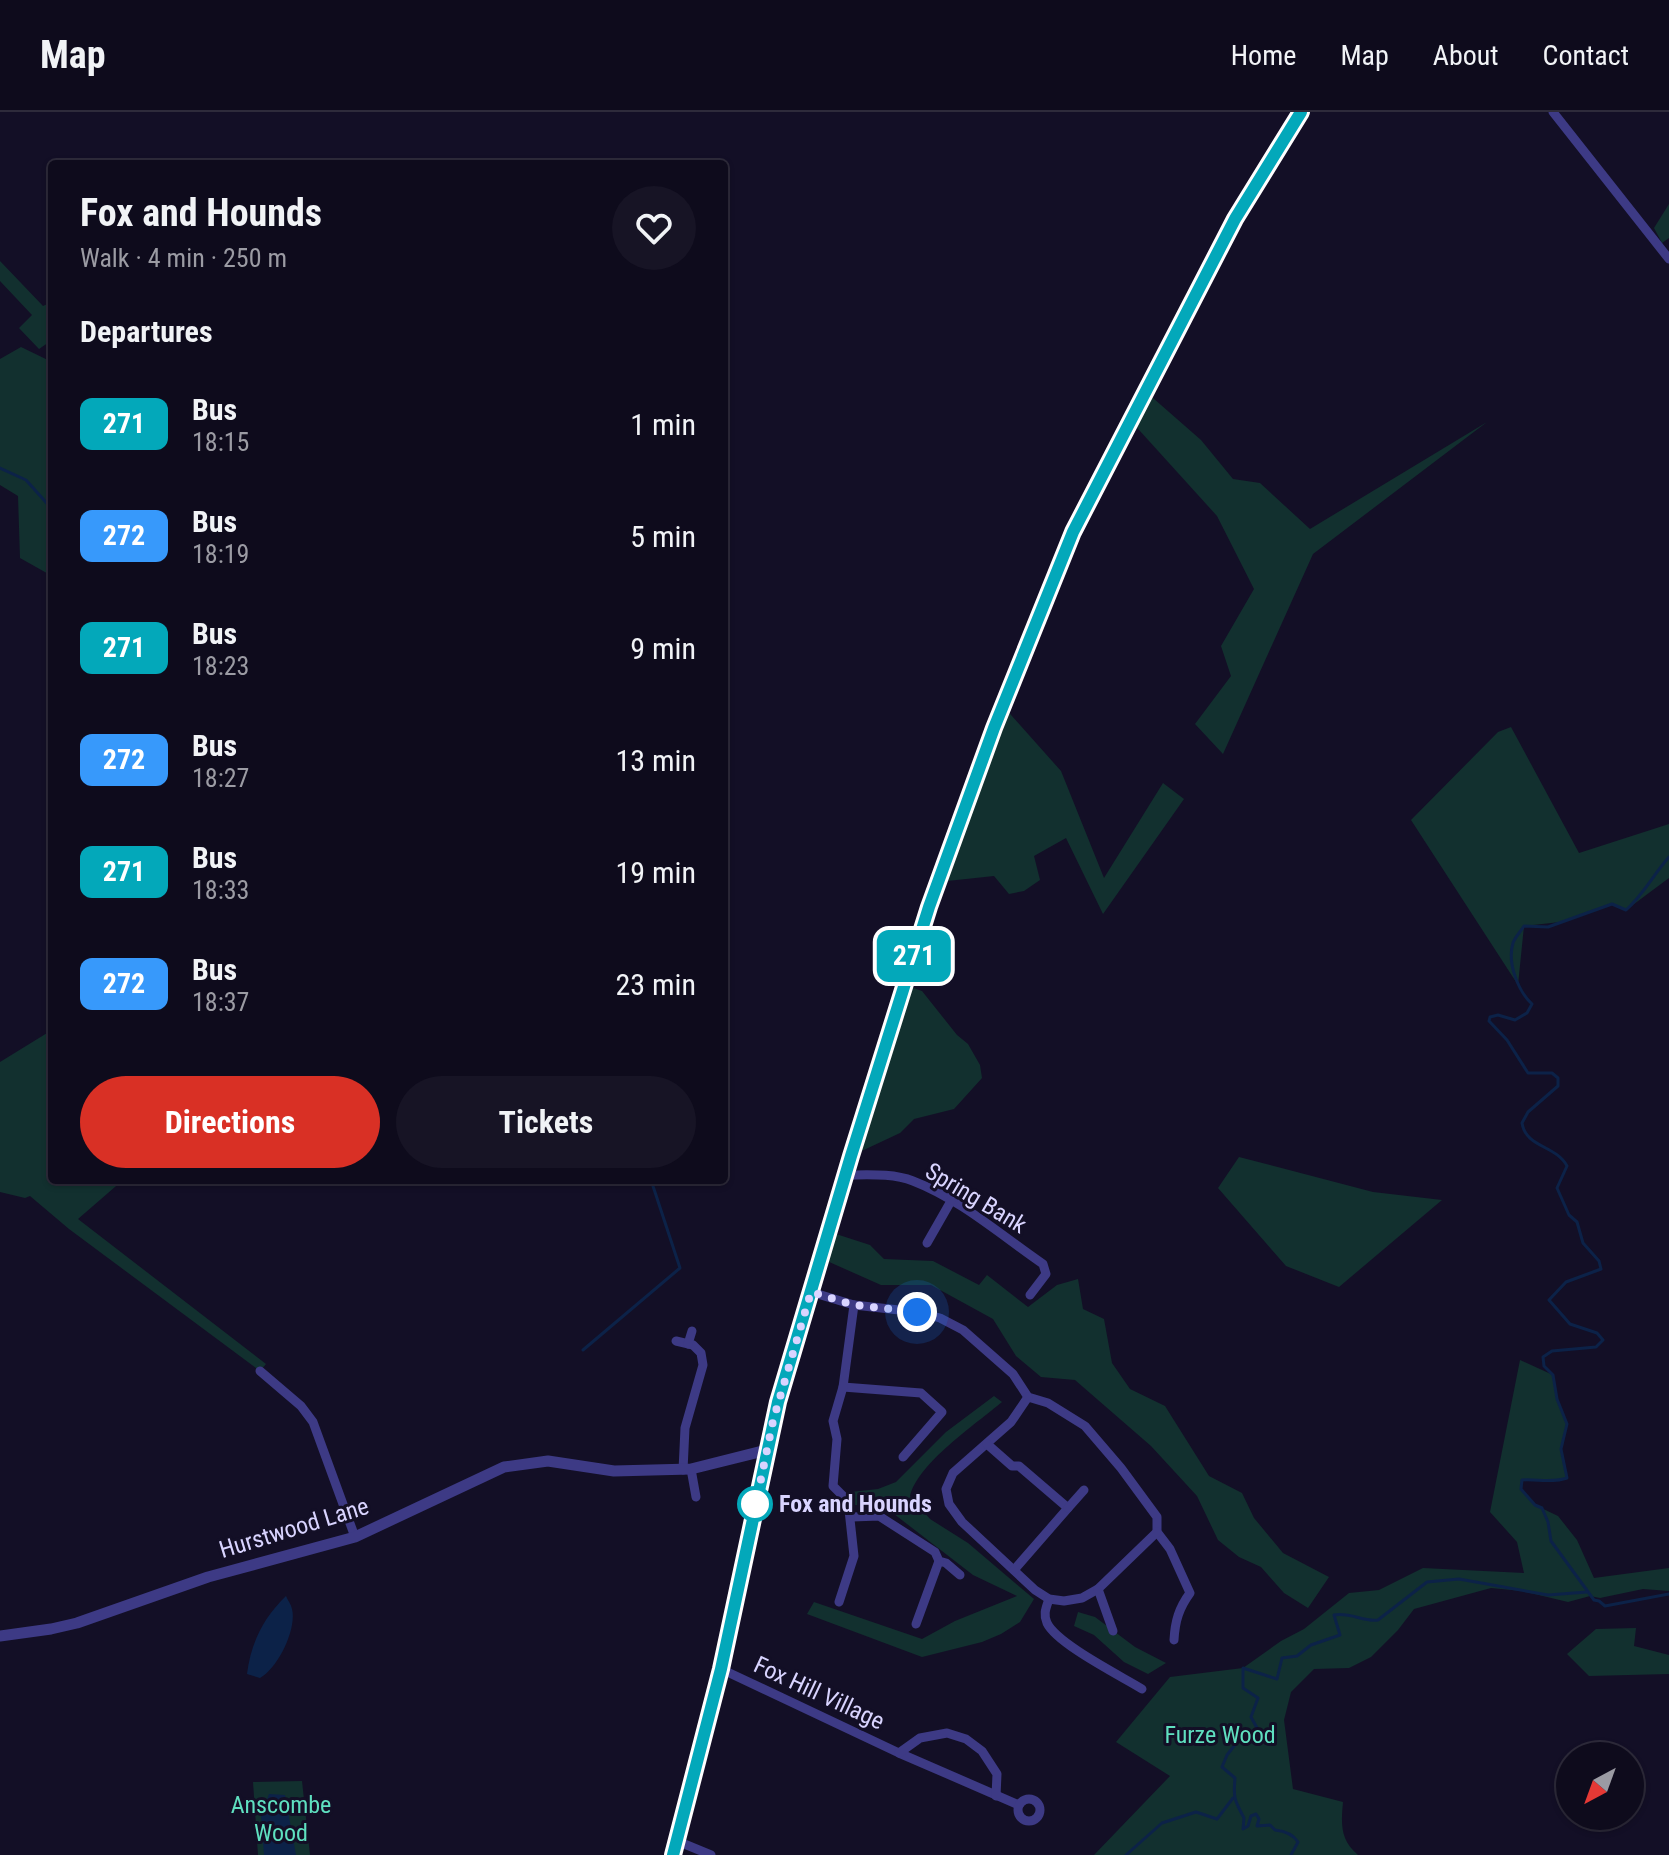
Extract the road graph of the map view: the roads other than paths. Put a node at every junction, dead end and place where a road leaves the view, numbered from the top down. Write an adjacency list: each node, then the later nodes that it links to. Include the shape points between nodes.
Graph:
1 (1301, 112): 4 (main road, via 1235,219 1073,532 933,894)
2 (1553, 112): 3 (street)
3 (1669, 259)
4 (846, 1175): 5 (street, Spring Bank, via 912,1180); 7 (main road)
5 (951, 1201): 6 (street); 8 (street, Spring Bank, via 1043,1264 1046,1274)
6 (927, 1243)
7 (811, 1292): 9 (street); 17 (main road)
8 (1030, 1295)
9 (854, 1305): 14 (street); 15 (street, via 906,1310 963,1330 1013,1374)
10 (692, 1331): 12 (street)
11 (676, 1341): 12 (street)
12 (688, 1344): 19 (street, via 701,1353 703,1365 685,1428)
13 (260, 1371): 25 (street, via 313,1422)
14 (843, 1387): 18 (street, via 921,1393 942,1412); 23 (street, via 833,1421 833,1486 848,1501)
15 (1028, 1397): 16 (street); 24 (street, via 1085,1426 1157,1517)
16 (987, 1444): 22 (street); 27 (street, via 953,1473 946,1489 949,1504)
17 (767, 1450): 19 (street, Hurstwood Lane); 36 (main road)
18 (903, 1457)
19 (687, 1470): 21 (street); 25 (street, Hurstwood Lane, via 614,1471 548,1461 524,1463 484,1475)
20 (1084, 1490): 22 (street)
21 (696, 1497)
22 (1068, 1508): 27 (street)
23 (852, 1517): 26 (street, via 879,1516 935,1552); 31 (street, via 854,1556)
24 (1157, 1532): 29 (street); 35 (street, via 1190,1593 1174,1625)
25 (355, 1537): 34 (street, Hurstwood Lane, via 208,1577 77,1623)
26 (939, 1561): 28 (street); 32 (street)
27 (1014, 1570): 30 (street)
28 (960, 1575)
29 (1098, 1589): 30 (street, via 1082,1598); 33 (street)
30 (1049, 1599): 37 (street, via 1048,1625 1085,1656)
31 (839, 1602)
32 (916, 1624)
33 (1113, 1631)
34 (0, 1636)
35 (1174, 1640)
36 (721, 1669): 38 (street, Fox Hill Village); 41 (main road)
37 (1142, 1689)
38 (899, 1753): 39 (street, Fox Hill Village); 39 (street, Fox Hill Village, via 920,1738 947,1733 966,1739 982,1751 997,1774)
39 (996, 1796): 40 (street, Fox Hill Village)
40 (1019, 1805)
41 (677, 1841): 42 (main road); 43 (street)
42 (673, 1855)
43 (711, 1855)

